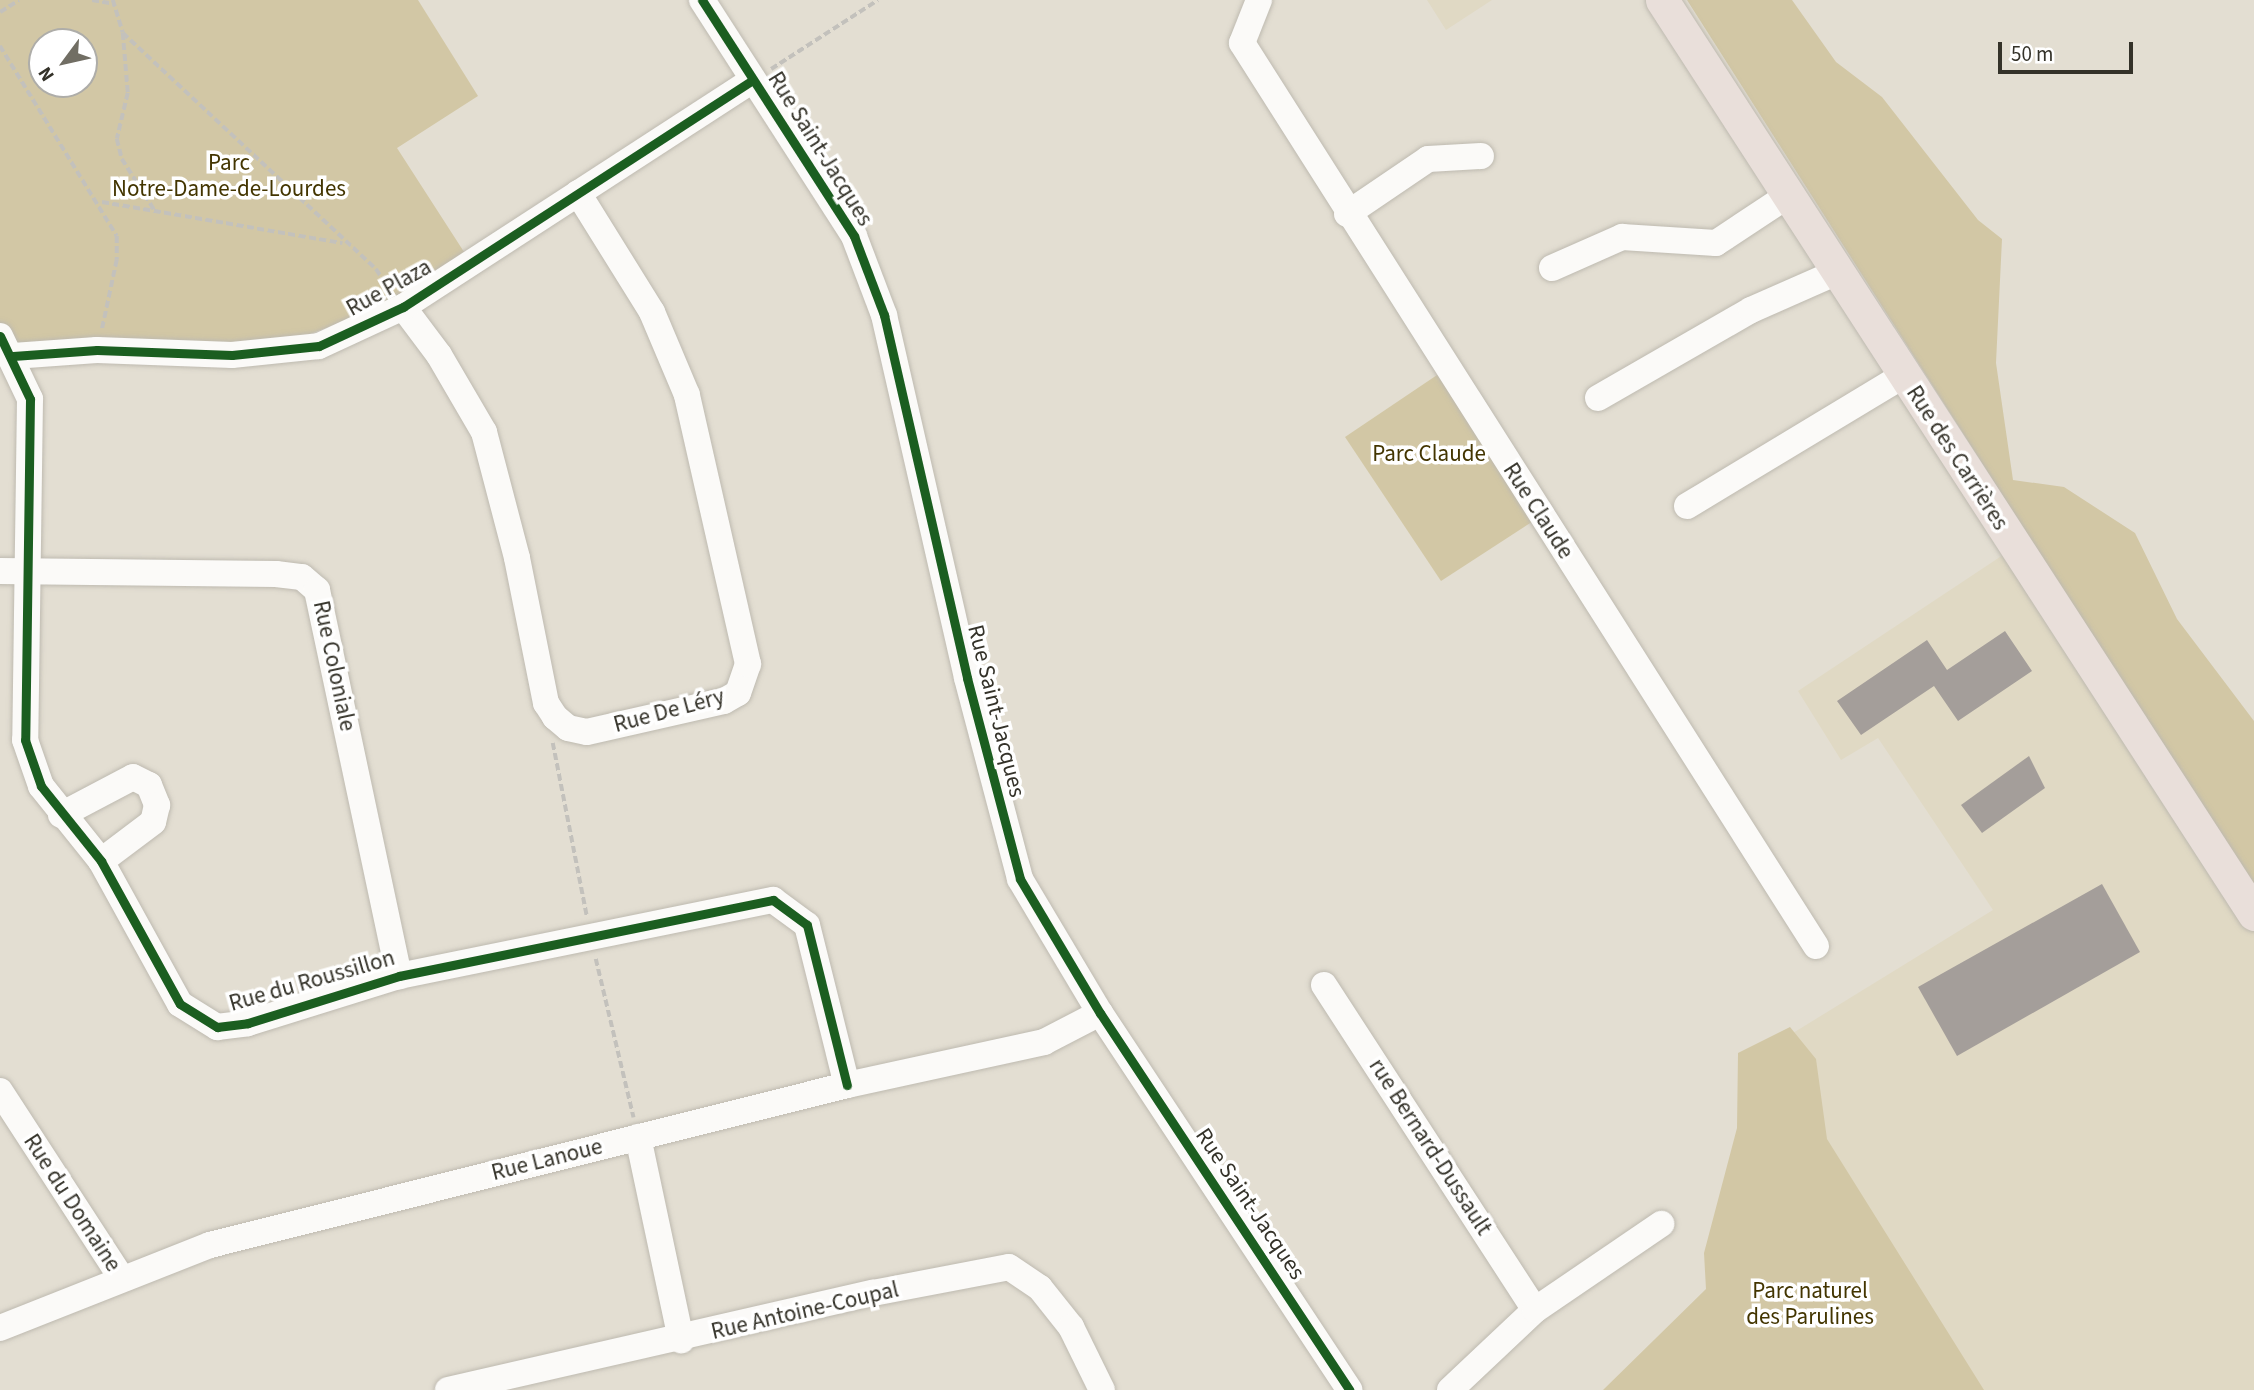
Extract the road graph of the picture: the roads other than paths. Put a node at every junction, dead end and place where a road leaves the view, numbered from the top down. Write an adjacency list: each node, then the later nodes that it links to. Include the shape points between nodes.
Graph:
1 (702, 0): 4 (street, Rue Saint-Jacques)
2 (1259, 0): 8 (street, Rue Claude, via 1241,43)
3 (1662, 0): 7 (main road, Rue des Carrières)
4 (753, 80): 6 (street, Rue Plaza); 24 (street, Rue Saint-Jacques, via 854,236 884,315 967,678 1020,879)
5 (1481, 156): 8 (street, via 1428,159)
6 (578, 193): 11 (street, Rue Plaza); 11 (street, Rue De Léry, via 652,312 687,395 748,664 738,693 724,701 586,732 568,728 555,717 546,703 517,558 484,432 439,355)
7 (1787, 196): 9 (street, via 1716,243 1622,237); 10 (main road, Rue des Carrières)
8 (1347, 214): 21 (street, Rue Claude)
9 (1552, 268)
10 (1837, 272): 13 (main road, Rue des Carrières); 14 (street, via 1751,310)
11 (403, 307): 12 (street, Rue Plaza, via 319,346 232,355)
12 (7, 346): 17 (street, Rue du Roussillon, via 30,399)
13 (1904, 375): 15 (street); 20 (main road, Rue des Carrières)
14 (1598, 398)
15 (1687, 506)
16 (0, 571): 17 (street, Rue Coloniale)
17 (29, 573): 18 (street, Rue du Roussillon, via 25,740 41,786); 22 (street, Rue Coloniale, via 276,574 302,577 317,590)
18 (61, 815): 19 (street, Rue du Roussillon); 19 (street, via 133,777 149,785 157,805 153,822)
19 (101, 861): 22 (street, Rue du Roussillon, via 180,1004 217,1027 248,1023)
20 (2254, 914)
21 (1816, 946)
22 (399, 976): 25 (street, Rue du Roussillon, via 774,900 807,925)
23 (1324, 985): 30 (street, rue Bernard-Dussault)
24 (1100, 1013): 25 (street, Rue Lanoue, via 1044,1042); 35 (street, Rue Saint-Jacques)
25 (847, 1085): 27 (street, Rue Lanoue)
26 (0, 1091): 29 (street, Rue du Domaine)
27 (638, 1137): 29 (street, Rue Lanoue, via 210,1245); 32 (street)
28 (1661, 1224): 30 (street)
29 (122, 1279): 31 (street, Rue Lanoue)
30 (1535, 1310): 36 (street)
31 (0, 1328)
32 (681, 1340): 33 (street, Rue Antoine-Coupal); 34 (street, Rue Antoine-Coupal, via 873,1293 1009,1267 1040,1287 1070,1326)
33 (448, 1390)
34 (1101, 1390)
35 (1350, 1390)
36 (1450, 1390)

